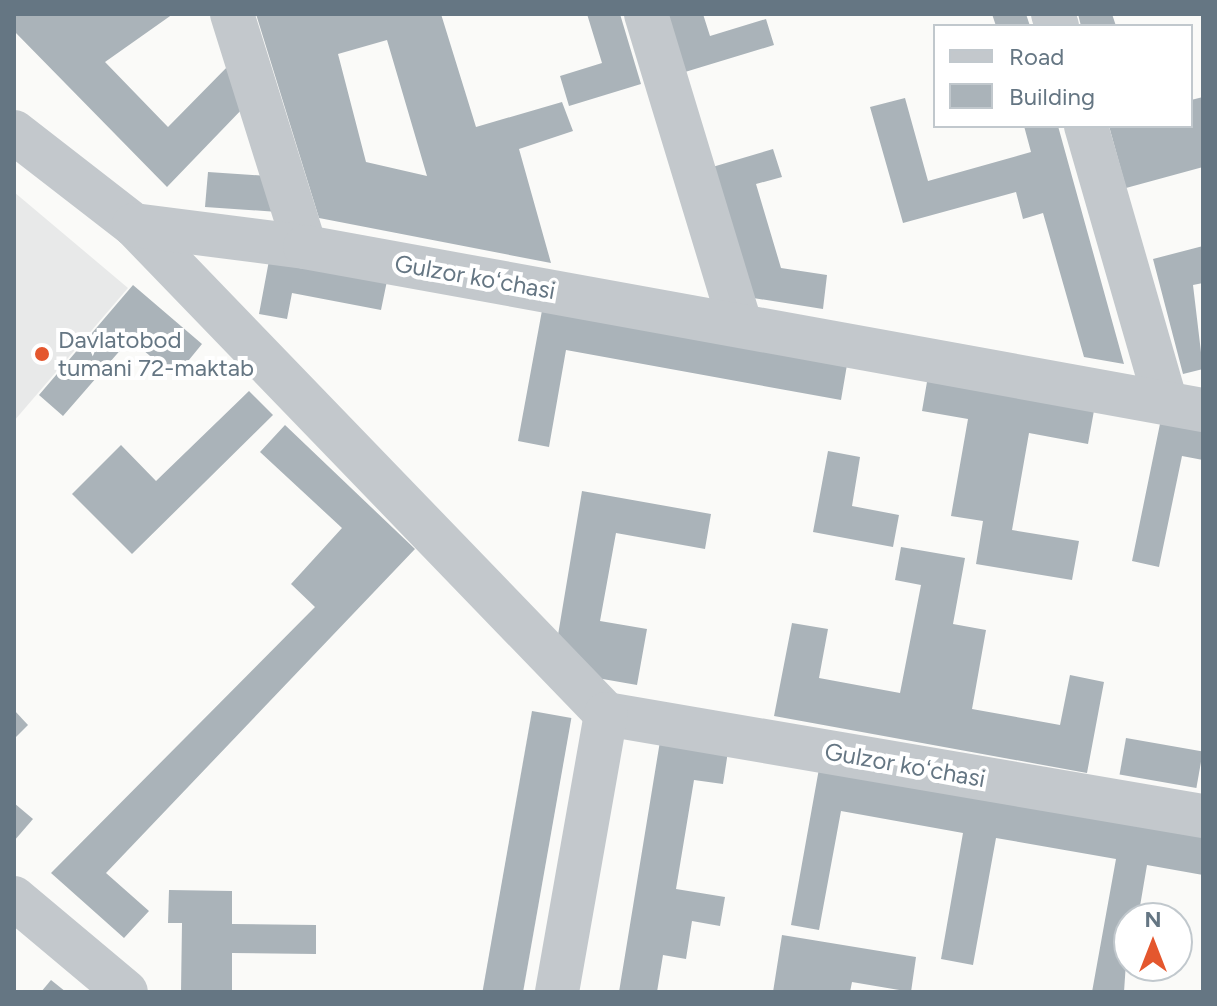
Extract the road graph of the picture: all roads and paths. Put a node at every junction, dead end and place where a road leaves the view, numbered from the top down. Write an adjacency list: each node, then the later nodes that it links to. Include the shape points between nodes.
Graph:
1 (232, 14): 6 (street)
2 (646, 14): 7 (street)
3 (1087, 128): 8 (street, Gulzor koʻchasi)
4 (14, 132): 5 (street)
5 (134, 225): 6 (street, Gulzor koʻchasi); 9 (street)
6 (305, 247): 7 (street, Gulzor koʻchasi)
7 (740, 324): 8 (street, Gulzor koʻchasi)
8 (1184, 406)
9 (606, 714): 10 (street, Gulzor koʻchasi); 13 (street)
10 (1203, 816)
11 (14, 898): 12 (street)
12 (126, 992)
13 (557, 992)

